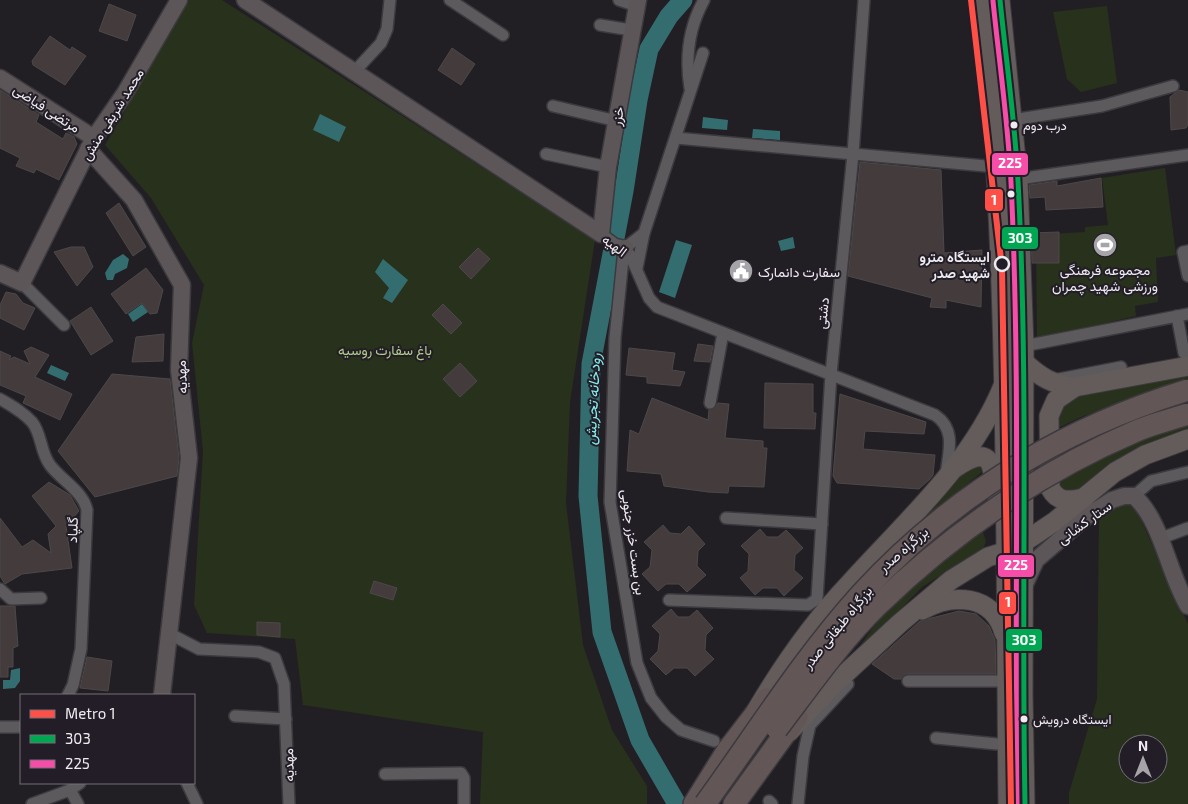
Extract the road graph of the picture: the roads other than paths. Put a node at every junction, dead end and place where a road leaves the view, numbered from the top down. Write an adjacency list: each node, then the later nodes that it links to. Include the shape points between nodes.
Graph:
1 (179, 0): 23 (street, محمد شریفی منش, via 125,94)
2 (245, 0): 15 (street, الهیه)
3 (390, 0): 15 (street, via 387,29 381,43)
4 (450, 0): 13 (street)
5 (619, 0): 10 (street)
6 (704, 0): 18 (street, via 698,10 688,48)
7 (864, 0): 25 (street, دشتی)
8 (983, 0): 28 (main road)
9 (1000, 0): 20 (main road)
10 (638, 3): 12 (street, خزر)
11 (600, 25): 12 (street)
12 (631, 30): 21 (street, خزر)
13 (503, 35)
14 (703, 53): 18 (street)
15 (355, 71): 30 (street, الهیه)
16 (0, 78): 23 (street, مرتضی فیاضی)
17 (1173, 86): 20 (street, via 1102,106)
18 (690, 92): 22 (street)
19 (553, 106): 21 (street)
20 (1012, 120): 29 (main road)
21 (617, 122): 27 (street, خزر)
22 (676, 138): 25 (street); 31 (street)
23 (91, 144): 37 (street, محمد شریفی منش); 70 (street, مهدیه, via 134,200 182,285 179,370 189,458)
24 (546, 154): 27 (street)
25 (853, 154): 28 (street); 44 (street, دشتی)
26 (1188, 154): 29 (street)
27 (608, 167): 30 (street, خزر)
28 (998, 167): 45 (main road)
29 (1018, 179): 41 (main road)
30 (601, 233): 32 (street, الهیه)
31 (644, 233): 32 (street); 34 (street)
32 (624, 249): 34 (street, الهیه); 83 (street, بن بست خزر جنوبی, via 615,338 610,502 637,663 651,698 666,717 681,730)
33 (1188, 251): 36 (street, via 1183,252)
34 (637, 269): 40 (street, الهیه, via 649,298 657,307)
35 (0, 273): 37 (street)
36 (1188, 276)
37 (22, 283): 39 (street)
38 (1182, 315): 41 (street); 42 (street)
39 (64, 325)
40 (723, 333): 44 (street, الهیه); 49 (street)
41 (1026, 351): 43 (street, via 1048,376 1059,379); 46 (main road, via 1047,381); 61 (main road)
42 (1186, 360): 46 (main road)
43 (1121, 367)
44 (831, 374): 54 (street, الهیه, via 942,420 947,426 950,442); 58 (street, دشتی)
45 (1005, 380): 54 (main road, via 995,405); 62 (main road)
46 (1075, 387): 56 (main road, via 1056,400 1049,416 1050,488 1054,496 1062,500)
47 (1188, 389): 79 (highway, بزرگراه صدر, via 1127,406 1062,435 981,483 856,590); 90 (highway, بزرگراه طبقاتی صدر, bridge, via 1128,409 1064,438 982,486 918,538 835,626)
48 (0, 400): 75 (street, گلپاد, via 20,411 36,428 49,464 84,500 87,510 81,649 74,685)
49 (710, 402)
50 (1188, 414): 96 (highway, بزرگراه طبقاتی صدر, bridge, via 1135,431 1069,462 988,513 933,558 878,606 817,676)
51 (1188, 418): 84 (highway, bridge, via 1137,435 988,517 882,609)
52 (1188, 439): 56 (main road, via 1122,467)
53 (1188, 472): 55 (street, via 1151,481)
54 (950, 473): 63 (main road, via 969,458 978,456 989,460 993,466 997,535); 79 (main road, via 848,584 788,658)
55 (1134, 496): 60 (street, via 1144,505); 65 (street, ستار کشانی, via 1112,500 1080,521 1036,560)
56 (1084, 498): 61 (main road)
57 (726, 518): 58 (street)
58 (822, 524): 67 (street, دشتی, via 817,599 808,605)
59 (1188, 528): 60 (street)
60 (1159, 539): 68 (street)
61 (1024, 542): 62 (main road); 65 (main road)
62 (1007, 551): 63 (main road); 65 (main road)
63 (988, 558): 69 (main road, via 951,580)
64 (0, 588): 66 (street, via 11,599)
65 (1018, 595): 71 (main road); 100 (main road)
66 (41, 598)
67 (670, 600)
68 (1188, 604)
69 (900, 623): 71 (main road, via 926,608 961,599 976,602 996,614); 84 (main road)
70 (170, 634): 76 (street, مهدیه); 78 (street, مهدیه, via 199,648 259,652 275,658 284,684)
71 (1007, 643): 73 (main road)
72 (908, 681): 73 (street)
73 (1007, 681): 85 (main road)
74 (848, 684): 98 (street, via 810,725)
75 (69, 694)
76 (162, 694)
77 (235, 716): 78 (street)
78 (286, 719): 94 (street, مهدیه)
79 (746, 726): 90 (highway, بزرگراه صدر, via 727,751)
80 (0, 727): 81 (street)
81 (20, 727)
82 (936, 738): 85 (street)
83 (714, 741)
84 (777, 743): 97 (highway)
85 (1007, 745): 99 (main road)
86 (385, 774): 95 (street, via 460,773 464,778)
87 (79, 784): 89 (street)
88 (187, 784): 93 (street)
89 (70, 790): 91 (street); 92 (street)
90 (700, 800)
91 (32, 804)
92 (78, 804)
93 (197, 804)
94 (289, 804)
95 (464, 804)
96 (723, 804)
97 (734, 804)
98 (798, 804)
99 (1008, 804)
100 (1025, 804)

